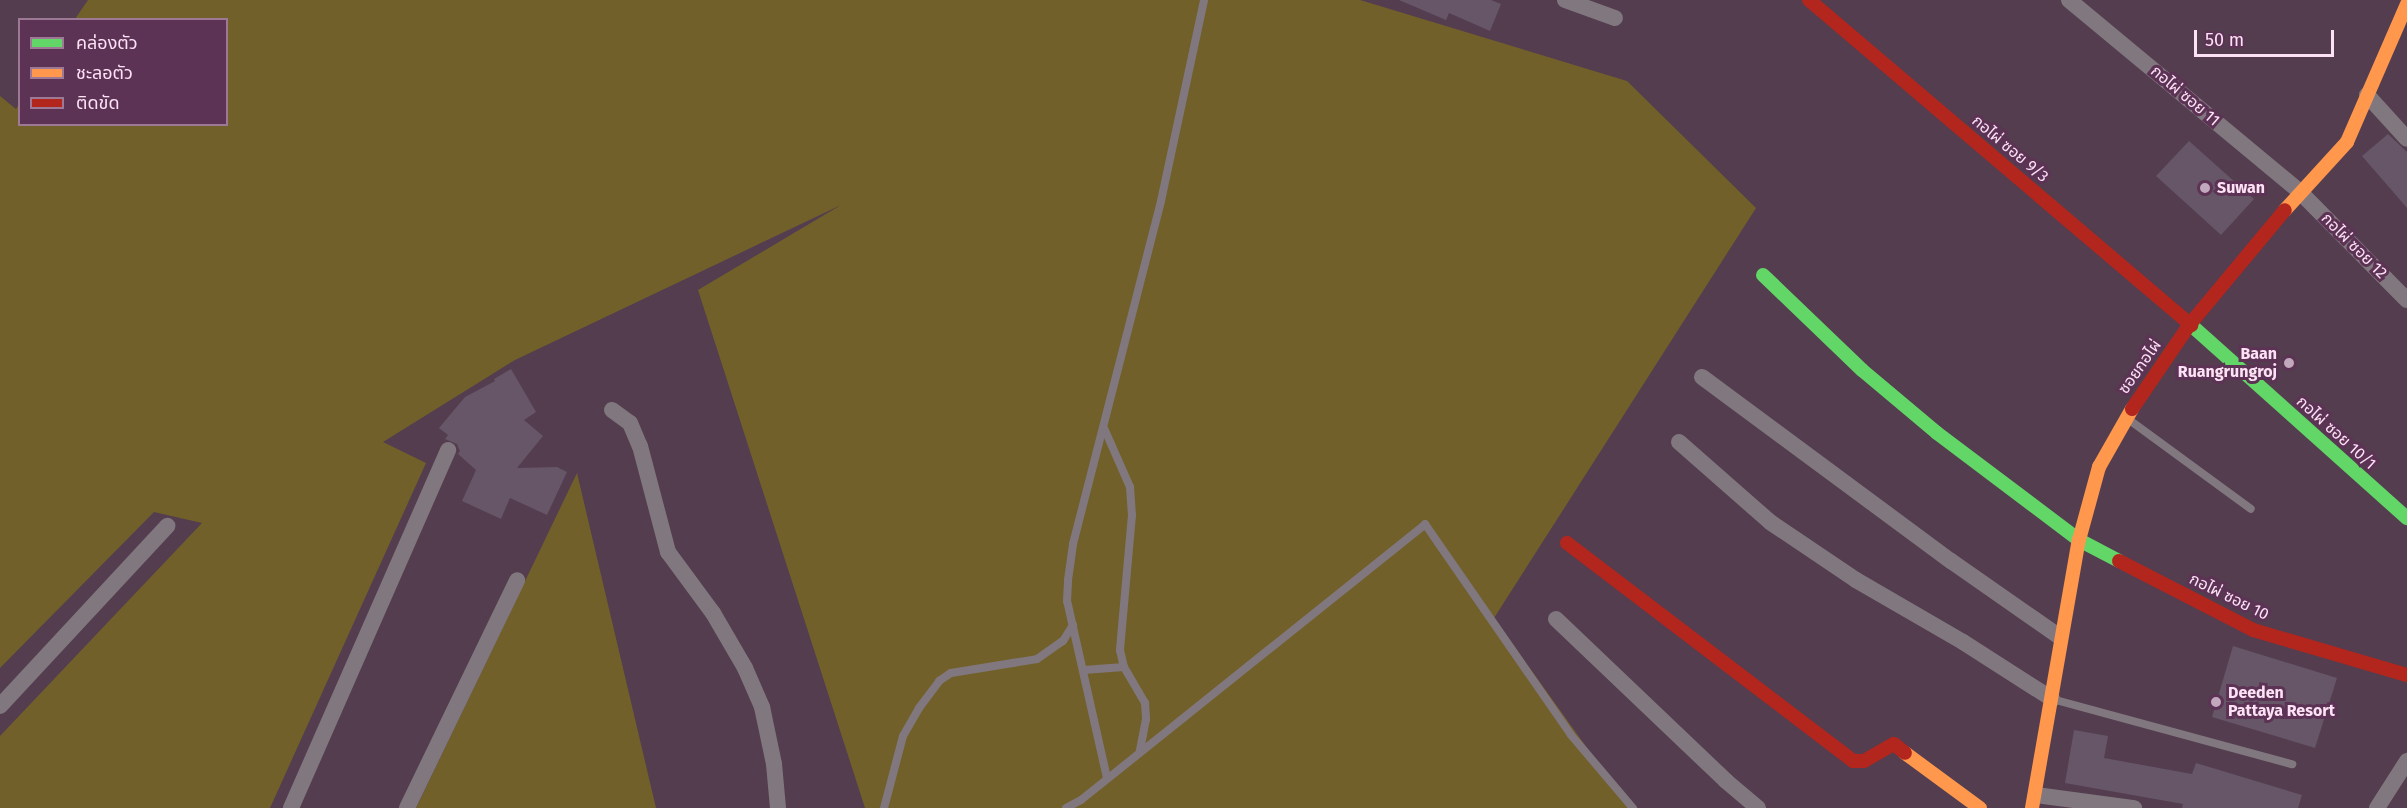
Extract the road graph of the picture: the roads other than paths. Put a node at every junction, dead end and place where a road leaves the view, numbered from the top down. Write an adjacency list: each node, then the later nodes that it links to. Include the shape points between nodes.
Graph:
1 (1204, 0): 16 (lane, via 1161,201)
2 (1565, 0): 6 (street)
3 (1809, 0): 12 (street, กอไผ่ ซอย 9/3)
4 (2069, 0): 9 (street, กอไผ่ ซอย 11)
5 (2407, 4): 7 (street, ซอยกอไผ่)
6 (1615, 18)
7 (2367, 95): 8 (street); 9 (street, ซอยกอไผ่, via 2347,142)
8 (2407, 139)
9 (2300, 192): 11 (street, กอไผ่ ซอย 12); 12 (street, ซอยกอไผ่)
10 (1763, 276): 22 (street, กอไผ่ ซอย 10, via 1862,370 1937,433)
11 (2407, 300)
12 (2190, 324): 15 (street, ซอยกอไผ่); 20 (street, กอไผ่ ซอย 10/1)
13 (1702, 377): 27 (street)
14 (612, 410): 40 (street, via 630,423 640,446 668,552 713,613 762,707)
15 (2126, 417): 19 (lane); 22 (street, ซอยกอไผ่, via 2099,467)
16 (1104, 428): 26 (lane, via 1073,544 1067,601); 28 (lane, via 1130,487 1132,515 1120,650)
17 (1679, 442): 31 (street, via 1770,522 1856,580)
18 (448, 450): 38 (street)
19 (2251, 508)
20 (2407, 518)
21 (167, 526): 32 (street)
22 (2079, 540): 27 (street, ซอยกอไผ่); 30 (street, กอไผ่ ซอย 10, via 2253,630)
23 (1567, 543): 45 (street, via 1852,761 1864,761 1894,744)
24 (517, 580): 39 (street)
25 (1556, 619): 44 (street)
26 (1073, 625): 29 (lane); 41 (lane, via 1063,641 1037,659 951,673 939,681 903,736)
27 (2060, 637): 31 (street, ซอยกอไผ่)
28 (1124, 667): 29 (lane); 33 (lane, via 1145,703)
29 (1084, 669): 36 (lane)
30 (2407, 675)
31 (2052, 699): 35 (lane); 37 (street, ซอยกอไผ่)
32 (0, 706)
33 (1140, 751): 36 (lane); 43 (lane, via 1425,524 1572,735)
34 (2407, 761): 47 (street)
35 (2292, 764)
36 (1107, 778): 42 (lane)
37 (2034, 801): 46 (street)
38 (291, 808)
39 (407, 808)
40 (778, 808)
41 (884, 808)
42 (1066, 808)
43 (1633, 808)
44 (1758, 808)
45 (1980, 808)
46 (2134, 808)
47 (2377, 808)

